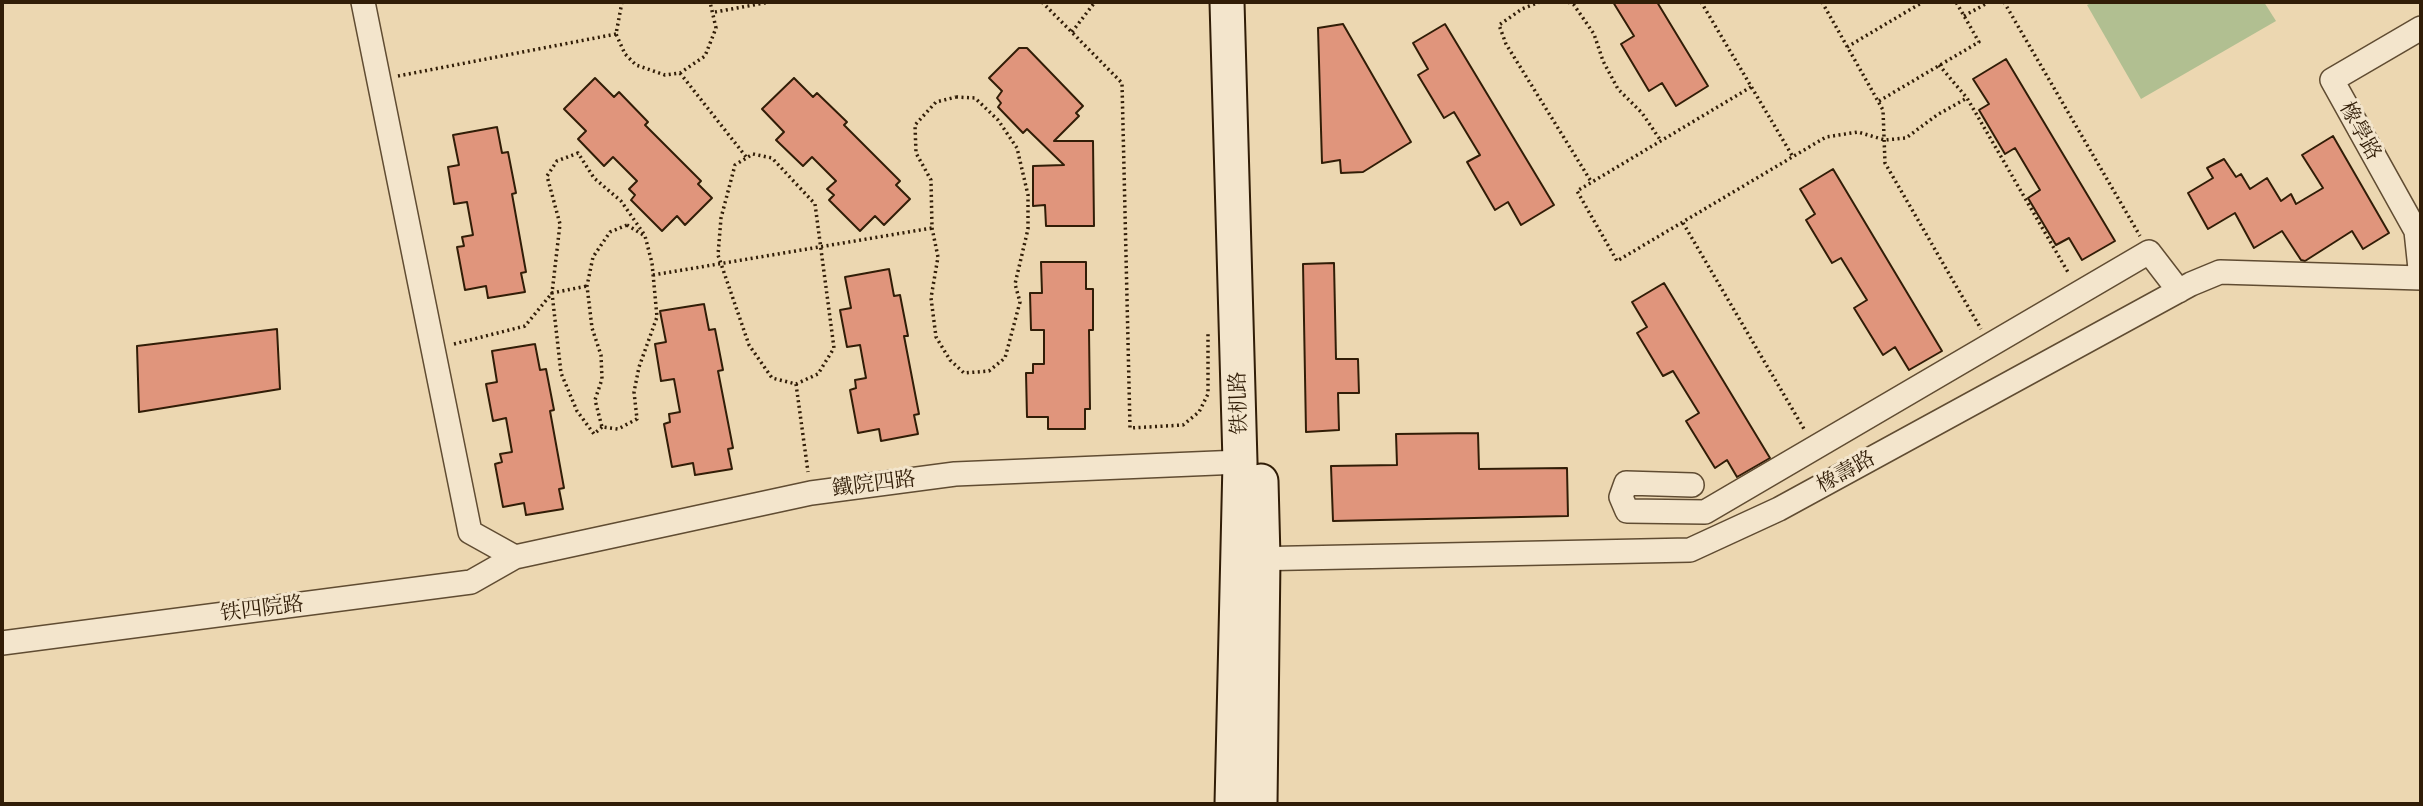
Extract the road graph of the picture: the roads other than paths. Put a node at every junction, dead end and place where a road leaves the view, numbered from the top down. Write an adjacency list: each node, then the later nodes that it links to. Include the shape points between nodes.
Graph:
1 (363, 2): 9 (street, via 470,532)
2 (1227, 2): 7 (main road, 铁机路)
3 (1248, 2): 10 (main road, 铁机路)
4 (2421, 28): 5 (street, 橡學路, via 2332,80 2416,231)
5 (2421, 278): 6 (street, 橡壽路, via 2220,272)
6 (2179, 291): 8 (street, via 2149,252 1705,512 1627,510 1621,497 1626,483); 10 (street, 橡壽路, via 1779,509 1690,550)
7 (1240, 462): 9 (street, 鐵院四路, via 955,474 811,493); 10 (main road, 铁机路)
8 (1692, 485)
9 (515, 557): 11 (street, 铁四院路, via 471,582)
10 (1251, 559): 12 (main road, 铁机路); 13 (main road, 铁机路)
11 (2, 643)
12 (1232, 804)
13 (1260, 804)

